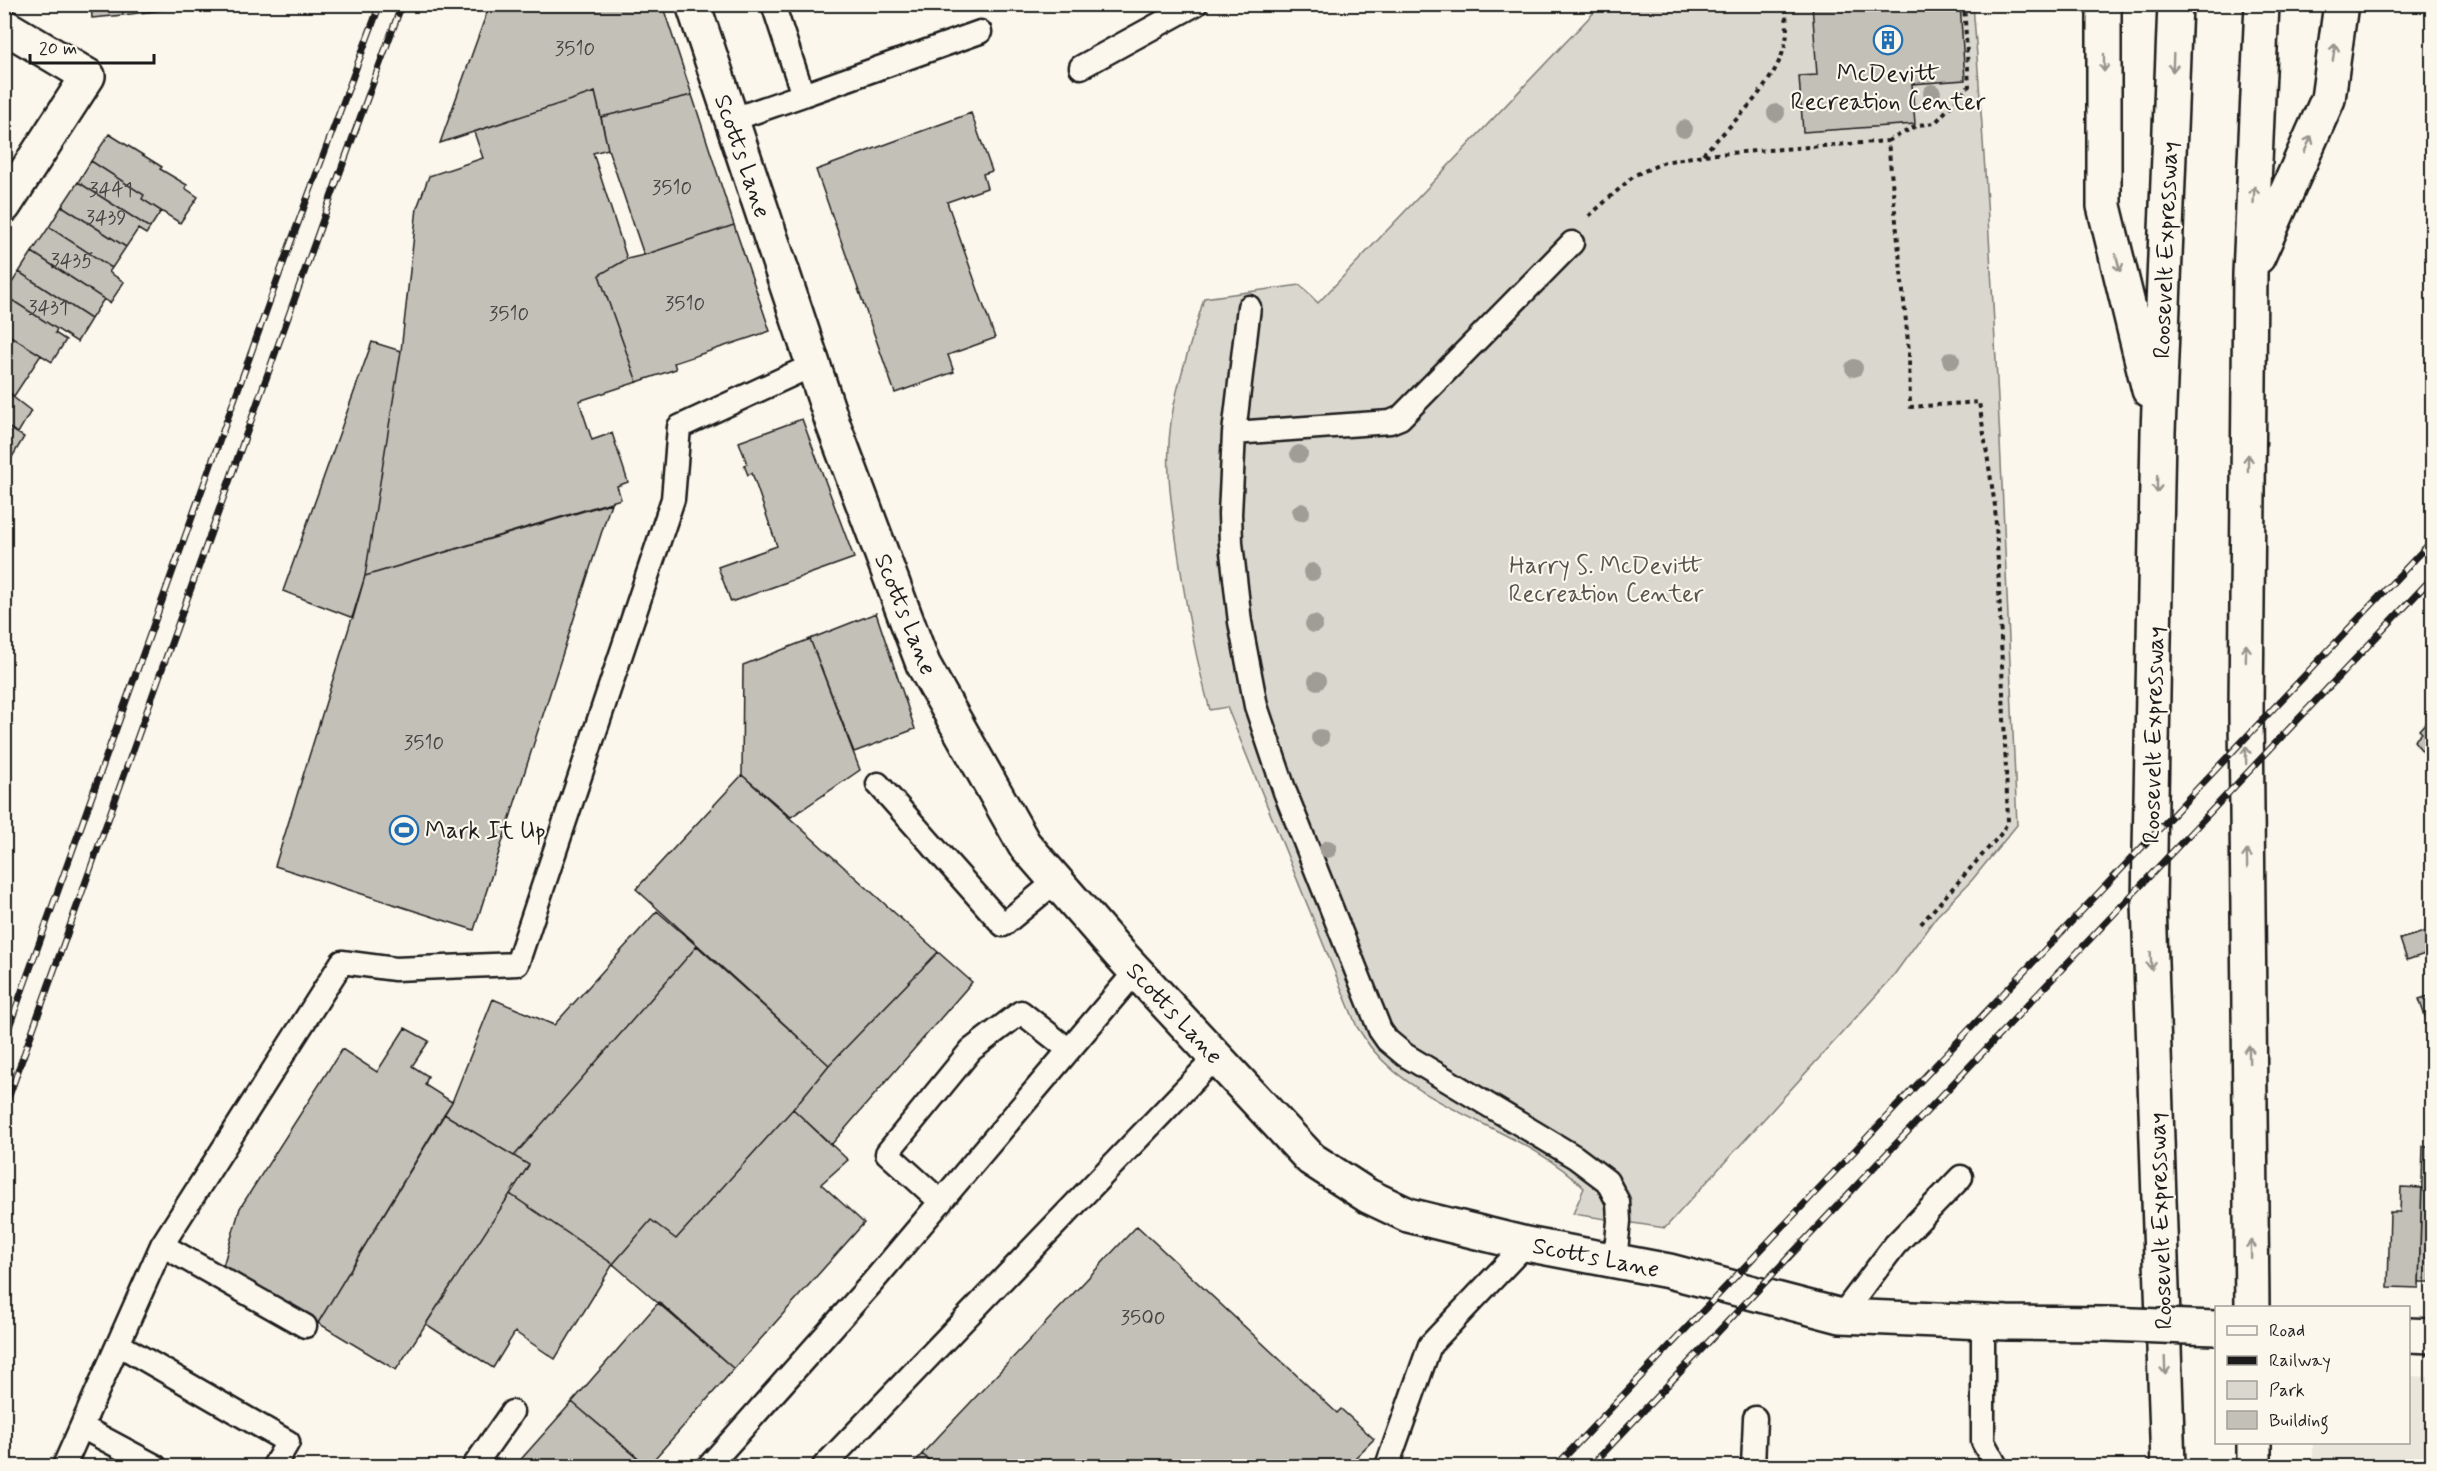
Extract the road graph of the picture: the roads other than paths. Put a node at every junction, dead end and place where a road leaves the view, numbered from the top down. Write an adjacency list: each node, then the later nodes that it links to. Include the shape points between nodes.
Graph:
1 (693, 4): 12 (main road, Scotts Lane)
2 (773, 4): 11 (lane)
3 (1196, 4): 10 (lane)
4 (2104, 4): 18 (main road, one-way to 18, via 2104,206)
5 (2175, 4): 18 (main road, Roosevelt Expressway, one-way to 18)
6 (2262, 4): 15 (main road, one-way to 6)
7 (2341, 4): 15 (main road, one-way to 7, via 2328,99)
8 (4, 26): 13 (main road, via 88,76)
9 (980, 32): 11 (lane)
10 (1081, 67)
11 (803, 95): 12 (lane)
12 (731, 120): 17 (main road, Scotts Lane)
13 (4, 206)
14 (1572, 243): 19 (lane, via 1400,418 1390,422)
15 (2250, 274): 30 (main road, one-way to 15, via 2246,711)
16 (1249, 307): 19 (lane)
17 (813, 365): 21 (main road, Scotts Lane, via 923,664 1024,844); 28 (lane, via 679,427 673,499 517,964 395,969 342,962)
18 (2158, 432): 51 (main road, Roosevelt Expressway, one-way to 51, via 2149,903)
19 (1234, 434): 29 (lane, via 1231,543 1240,622 1256,706 1285,792 1380,1030 1406,1055 1575,1157 1607,1181 1618,1202)
20 (879, 784): 21 (lane, via 1003,926)
21 (1056, 881): 22 (main road, Scotts Lane)
22 (1136, 971): 23 (lane); 24 (main road, Scotts Lane)
23 (1069, 1050): 26 (lane); 26 (lane, via 1021,1012 971,1050 887,1153)
24 (1216, 1057): 27 (main road, Scotts Lane, via 1311,1159 1368,1196 1408,1215); 47 (lane)
25 (1960, 1177): 31 (lane, via 1895,1245)
26 (941, 1202): 46 (lane)
27 (1526, 1244): 29 (main road, Scotts Lane); 48 (lane, via 1430,1345)
28 (162, 1245): 33 (lane); 37 (lane)
29 (1616, 1261): 31 (main road, Scotts Lane)
30 (2252, 1306)
31 (1841, 1316): 32 (main road, Scotts Lane)
32 (1983, 1322): 34 (main road, Scotts Lane, bridge); 50 (lane, via 1983,1442)
33 (305, 1326)
34 (2215, 1328)
35 (2410, 1335): 36 (main road)
36 (2433, 1336)
37 (118, 1344): 40 (lane); 44 (lane, via 288,1442)
38 (512, 1412): 45 (lane)
39 (1755, 1418): 49 (lane)
40 (82, 1427): 42 (lane); 43 (lane)
41 (2254, 1444): 52 (main road)
42 (64, 1467)
43 (155, 1467)
44 (274, 1467)
45 (474, 1467)
46 (709, 1467)
47 (824, 1467)
48 (1387, 1467)
49 (1754, 1467)
50 (1996, 1467)
51 (2168, 1467)
52 (2254, 1467)

